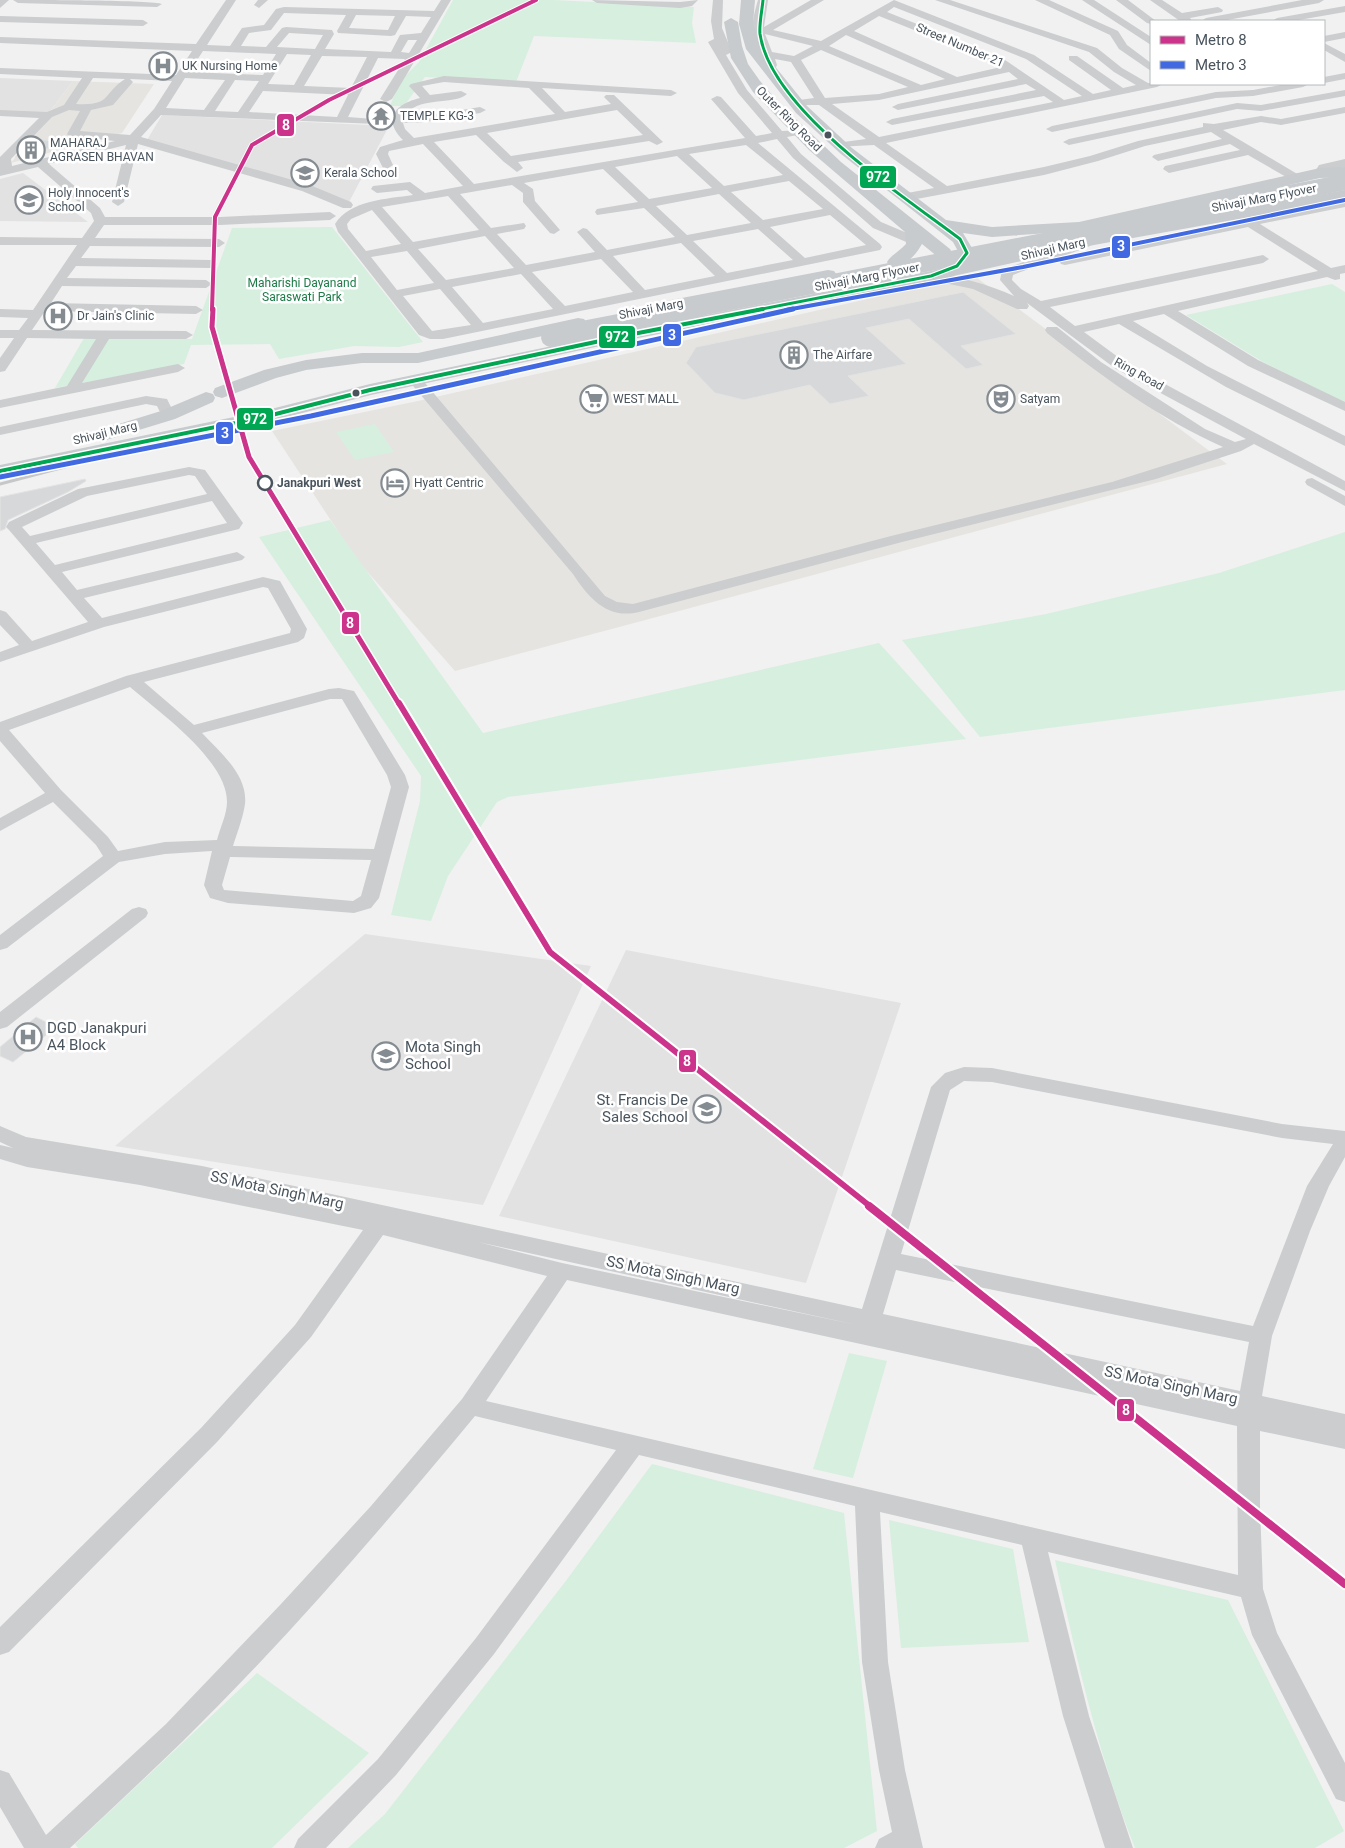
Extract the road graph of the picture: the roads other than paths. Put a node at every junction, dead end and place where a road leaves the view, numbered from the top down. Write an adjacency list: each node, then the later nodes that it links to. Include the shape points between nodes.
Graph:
1 (4, 0): 24 (street)
2 (18, 0): 21 (street)
3 (231, 0): 56 (street)
4 (338, 0): 27 (street)
5 (387, 0): 29 (street)
6 (446, 0): 32 (street)
7 (597, 0): 8 (street, via 680,5)
8 (693, 0)
9 (718, 0): 74 (street, Outer Ring Road, via 715,24 720,42)
10 (734, 0): 74 (main road, Outer Ring Road, via 730,13 733,42)
11 (748, 0): 83 (main road, Outer Ring Road, via 745,14 749,39 765,67)
12 (762, 0): 45 (street, Outer Ring Road, via 758,12)
13 (819, 0): 45 (street)
14 (940, 0): 91 (street, via 1093,50 1118,70)
15 (1040, 0): 75 (street, via 1114,33 1123,47)
16 (1087, 0): 51 (street)
17 (1121, 0): 36 (street)
18 (1155, 0): 35 (street)
19 (1318, 0): 23 (street)
20 (897, 1): 31 (street); 105 (street, via 1030,57)
21 (159, 2): 41 (street)
22 (301, 4): 25 (street); 58 (street, via 280,11 267,28 246,30)
23 (1261, 4): 35 (street); 37 (street); 38 (street)
24 (0, 5)
25 (318, 9): 27 (street); 43 (street)
26 (1345, 9): 39 (street)
27 (332, 10): 28 (street)
28 (352, 11): 29 (street); 46 (street, via 342,31)
29 (381, 12): 30 (street)
30 (403, 12): 32 (street); 46 (street, via 391,33)
31 (878, 12): 34 (street); 76 (street, Street Number 21)
32 (438, 14): 48 (street)
33 (0, 18): 41 (street)
34 (867, 19): 44 (street); 67 (street)
35 (1183, 19)
36 (1150, 20)
37 (1209, 20)
38 (1282, 20)
39 (1288, 20)
40 (1345, 20): 42 (street)
41 (142, 23): 53 (street)
42 (1331, 23)
43 (305, 30): 59 (street, via 283,31); 61 (street, via 330,34)
44 (845, 31): 54 (street); 85 (street)
45 (761, 32): 54 (street); 63 (street, Outer Ring Road)
46 (369, 33): 62 (street)
47 (1345, 34): 49 (street)
48 (425, 36): 65 (street, via 404,37); 66 (street)
49 (1325, 39)
50 (0, 40): 53 (street)
51 (1150, 41)
52 (713, 42): 143 (street, via 742,91)
53 (125, 45): 56 (street)
54 (822, 46): 69 (street); 94 (street)
55 (1345, 46): 57 (street)
56 (199, 48): 58 (street); 71 (street)
57 (1326, 49): 70 (street)
58 (233, 50): 59 (street)
59 (268, 51): 60 (street)
60 (283, 52): 61 (street); 89 (street, via 269,66)
61 (318, 53): 62 (street); 95 (street)
62 (356, 54): 64 (street)
63 (768, 54): 69 (street); 83 (street, Outer Ring Road)
64 (374, 55): 65 (street); 100 (street)
65 (394, 56): 66 (street)
66 (414, 56): 106 (street)
67 (960, 57)
68 (1073, 58): 99 (street)
69 (795, 59): 111 (street)
70 (1345, 59)
71 (189, 62): 72 (street); 80 (street)
72 (206, 63)
73 (975, 64): 78 (street)
74 (743, 67): 141 (main road, Outer Ring Road, via 754,84)
75 (1150, 67)
76 (1012, 68): 78 (street); 86 (street, Street Number 21)
77 (0, 71): 79 (street)
78 (991, 73): 85 (street)
79 (90, 74): 80 (street); 116 (street)
80 (180, 76): 82 (street); 122 (street)
81 (1345, 76): 87 (street)
82 (232, 77): 89 (street); 125 (street)
83 (777, 78): 112 (main road, Outer Ring Road)
84 (444, 79): 90 (street); 104 (street); 109 (street, via 415,86)
85 (958, 80): 94 (street); 98 (street)
86 (1027, 80): 98 (street); 101 (street, Street Number 21)
87 (1325, 80)
88 (127, 82): 118 (street, via 109,103)
89 (263, 83): 95 (street); 127 (street)
90 (532, 84): 96 (street); 129 (street)
91 (1150, 84)
92 (1152, 85): 99 (street)
93 (1297, 85): 114 (street)
94 (919, 88): 111 (street, via 878,97)
95 (297, 89): 97 (street)
96 (602, 89): 102 (street); 115 (street)
97 (321, 90): 100 (street); 131 (street)
98 (978, 90): 110 (street); 117 (street)
99 (1120, 91): 105 (street)
100 (355, 92): 133 (street)
101 (1045, 92): 110 (street); 113 (street, Street Number 21)
102 (671, 93)
103 (1345, 93): 119 (street)
104 (461, 94): 109 (street); 120 (street)
105 (1091, 97): 113 (street)
106 (386, 99)
107 (716, 99): 148 (street)
108 (1246, 99): 119 (street)
109 (423, 100): 132 (street, via 419,106); 134 (street, via 411,104)
110 (996, 101): 124 (street); 136 (street)
111 (822, 102): 112 (street); 149 (street)
112 (796, 103): 153 (main road, Outer Ring Road)
113 (1062, 103): 124 (street)
114 (1172, 104): 130 (street); 140 (street)
115 (619, 106): 129 (street); 144 (street)
116 (68, 107): 118 (street); 126 (street)
117 (898, 107)
118 (87, 108): 145 (street, via 73,134)
119 (1261, 108): 130 (street, via 1237,106)
120 (480, 110): 128 (street); 137 (street)
121 (1345, 110): 138 (street, via 1282,122 1261,119)
122 (158, 111): 125 (street); 145 (street)
123 (0, 113): 126 (street)
124 (1016, 113): 149 (street)
125 (207, 114): 127 (street)
126 (48, 115): 165 (street, via 5,158)
127 (242, 115): 131 (street)
128 (442, 116): 132 (street); 142 (street)
129 (563, 116): 137 (street)
130 (1192, 116): 138 (street); 151 (street)
131 (306, 118): 133 (street)
132 (430, 118): 134 (street)
133 (341, 120): 135 (street)
134 (397, 120): 150 (street, via 398,128)
135 (372, 122)
136 (892, 122)
137 (499, 127): 139 (street)
138 (1212, 128): 147 (street); 176 (street, via 1124,147 1070,165)
139 (478, 130): 142 (street); 158 (street)
140 (1052, 130)
141 (798, 132): 143 (street); 198 (main road, Outer Ring Road)
142 (459, 134): 146 (street)
143 (780, 136): 148 (street); 198 (street, via 796,156 877,225)
144 (652, 137): 152 (street); 156 (street)
145 (133, 139): 160 (street); 181 (street); 183 (street, via 306,188)
146 (425, 140): 150 (street); 174 (street)
147 (1232, 140): 154 (street); 157 (street)
148 (751, 141): 156 (street); 169 (street)
149 (877, 141): 153 (street); 176 (street)
150 (411, 142): 162 (street, via 384,149 382,157)
151 (1068, 142)
152 (613, 143): 155 (street); 159 (street)
153 (840, 145): 179 (main road, Outer Ring Road)
154 (1250, 151): 164 (street); 170 (street)
155 (557, 152): 158 (street); 166 (street)
156 (675, 154): 159 (street); 175 (street)
157 (1158, 157)
158 (508, 160): 171 (street)
159 (633, 161): 163 (street)
160 (40, 162): 165 (street); 190 (street, via 96,211)
161 (1345, 163): 168 (street, via 1323,168)
162 (387, 166)
163 (607, 166): 166 (street); 184 (street)
164 (1170, 169)
165 (3, 171)
166 (577, 171): 171 (street)
167 (1345, 172): 168 (main road, Shivaji Marg)
168 (1320, 173): 170 (main road, Shivaji Marg)
169 (791, 177): 175 (street); 186 (street)
170 (1295, 178): 194 (main road, Shivaji Marg)
171 (522, 181): 174 (street); 195 (street, via 529,192 529,202)
172 (1345, 182): 243 (main road, Shivaji Marg Flyover, bridge, via 550,337)
173 (377, 189): 180 (street, via 405,185 417,190)
174 (472, 189): 177 (street)
175 (721, 190): 184 (street); 192 (street)
176 (945, 190): 179 (street)
177 (452, 193): 180 (street); 197 (street)
178 (1345, 195): 200 (main road, Shivaji Marg)
179 (906, 197): 191 (main road, Outer Ring Road)
180 (423, 198): 185 (street)
181 (118, 202)
182 (1345, 203): 189 (street)
183 (347, 204)
184 (646, 204): 187 (street); 199 (street)
185 (374, 206): 204 (street); 207 (street, via 346,216 341,224)
186 (833, 211): 192 (street); 211 (street, via 876,247)
187 (601, 212)
188 (330, 216): 190 (street)
189 (1250, 223): 217 (street); 218 (street)
190 (100, 224): 202 (street)
191 (943, 224): 194 (main road, via 992,232); 205 (main road, Outer Ring Road)
192 (760, 225): 199 (street); 211 (street)
193 (520, 226): 197 (street)
194 (1076, 228): 200 (main road, via 1099,231 1101,235); 205 (main road, Shivaji Marg)
195 (554, 230)
196 (583, 232): 208 (street)
197 (490, 233): 204 (street); 215 (street)
198 (912, 234): 206 (main road, Outer Ring Road); 212 (main road, via 911,251)
199 (684, 240): 208 (street); 220 (street)
200 (1094, 240): 217 (street); 219 (main road, Shivaji Marg)
201 (0, 241): 202 (street)
202 (87, 242): 203 (street); 210 (street)
203 (219, 243)
204 (410, 247): 207 (street); 224 (street)
205 (966, 249): 206 (main road, Shivaji Marg); 219 (main road, via 965,260)
206 (944, 253): 212 (main road, Shivaji Marg)
207 (363, 255): 227 (street)
208 (605, 255): 215 (street); 229 (street)
209 (1263, 259): 230 (street)
210 (74, 262): 213 (street); 222 (street)
211 (804, 262): 220 (street)
212 (895, 262): 216 (main road, Shivaji Marg)
213 (211, 264)
214 (1345, 269): 218 (street)
215 (524, 270): 224 (street); 234 (street)
216 (856, 270): 225 (main road, via 882,273 886,281); 243 (main road, Shivaji Marg)
217 (1008, 273): 228 (street)
218 (1328, 273): 221 (street); 231 (street)
219 (931, 276): 225 (main road, Shivaji Marg); 226 (street, Ring Road)
220 (725, 278): 229 (street)
221 (1345, 281)
222 (59, 282): 223 (street); 232 (street)
223 (206, 284)
224 (442, 285): 227 (street); 237 (street)
225 (875, 287): 247 (main road, Shivaji Marg)
226 (986, 288): 228 (street, Ring Road); 254 (street, via 1200,432)
227 (395, 294): 237 (street, via 424,332 444,334)
228 (1009, 294): 230 (street, Ring Road); 254 (street, Ring Road, via 1108,369)
229 (643, 295): 234 (street)
230 (1039, 306): 238 (street, Ring Road)
231 (1166, 309): 236 (street); 250 (street, via 1253,362)
232 (40, 310): 233 (street); 235 (street); 240 (street)
233 (196, 310)
234 (562, 311): 237 (street)
235 (0, 313)
236 (1121, 319): 238 (street); 253 (street, via 1160,346)
237 (479, 328)
238 (1074, 330): 257 (street, Ring Road, via 1121,366)
239 (0, 334): 240 (street)
240 (24, 334): 241 (street); 245 (street)
241 (105, 335): 242 (street); 248 (street)
242 (186, 335)
243 (504, 339): 244 (main road, Shivaji Marg)
244 (418, 358): 247 (main road, via 306,374 296,380 294,388 303,394 316,396); 251 (main road, Shivaji Marg, via 381,357 324,362 270,374)
245 (0, 368)
246 (178, 368): 248 (street)
247 (415, 380): 254 (street, via 601,602 614,608 633,609 985,516 1085,494); 256 (main road, Shivaji Marg, via 260,418)
248 (72, 388): 249 (street)
249 (0, 404)
250 (1345, 407)
251 (168, 415): 252 (street, via 162,402 146,400); 255 (main road, Shivaji Marg, via 116,432)
252 (0, 431)
253 (1345, 442)
254 (1242, 446): 259 (street, Ring Road)
255 (0, 457)
256 (0, 472)
257 (1345, 487)
258 (216, 496): 260 (street); 260 (street, via 196,471 83,492 16,524 14,526); 262 (street, via 235,523 230,529)
259 (1345, 502)
260 (27, 541): 262 (street)
261 (237, 556): 263 (street)
262 (52, 570): 263 (street)
263 (73, 596): 265 (street)
264 (0, 615): 266 (street)
265 (98, 624): 266 (street); 268 (street, via 268,582 274,584 299,629 298,635 292,639)
266 (29, 647): 267 (street)
267 (0, 657)
268 (132, 680): 269 (street); 270 (street)
269 (0, 729): 271 (street)
270 (191, 731): 273 (street, via 226,770 234,787 236,804); 274 (street, via 330,694 348,695 400,787)
271 (55, 794): 272 (street); 275 (street, via 102,841)
272 (0, 826)
273 (222, 848): 274 (street); 274 (street, via 212,885 217,894 354,907 370,898); 275 (street, via 165,848)
274 (382, 855)
275 (113, 857): 277 (street)
276 (139, 912): 278 (street)
277 (0, 944)
278 (0, 1022)
279 (0, 1133): 283 (street, SS Mota Singh Marg, via 22,1144 202,1174)
280 (1345, 1138): 284 (street, via 1282,1131 992,1075 964,1073 950,1077 941,1087)
281 (1345, 1146): 288 (street, via 1337,1152 1314,1195)
282 (0, 1152): 283 (street, SS Mota Singh Marg, via 27,1160)
283 (384, 1220): 285 (street, SS Mota Singh Marg); 286 (street, SS Mota Singh Marg); 297 (street, via 303,1331 228,1414)
284 (888, 1260): 287 (street); 288 (street)
285 (562, 1271): 286 (street, SS Mota Singh Marg); 289 (street)
286 (629, 1275): 287 (street, SS Mota Singh Marg)
287 (868, 1327): 290 (street, SS Mota Singh Marg)
288 (1261, 1336): 290 (street)
289 (470, 1406): 293 (street); 302 (street, via 380,1513 290,1612 175,1732)
290 (1249, 1411): 291 (street, SS Mota Singh Marg); 292 (street, SS Mota Singh Marg); 296 (street)
291 (1345, 1423)
292 (1345, 1440)
293 (634, 1444): 294 (street); 303 (street, via 485,1646 387,1767)
294 (867, 1498): 295 (street); 300 (street, via 875,1662)
295 (1032, 1536): 296 (street); 304 (street, via 1076,1716)
296 (1251, 1589): 299 (street, via 1265,1635)
297 (0, 1644)
298 (0, 1782): 301 (street)
299 (1345, 1790)
300 (901, 1845)
301 (39, 1848)
302 (52, 1848)
303 (308, 1848)
304 (1119, 1848)

